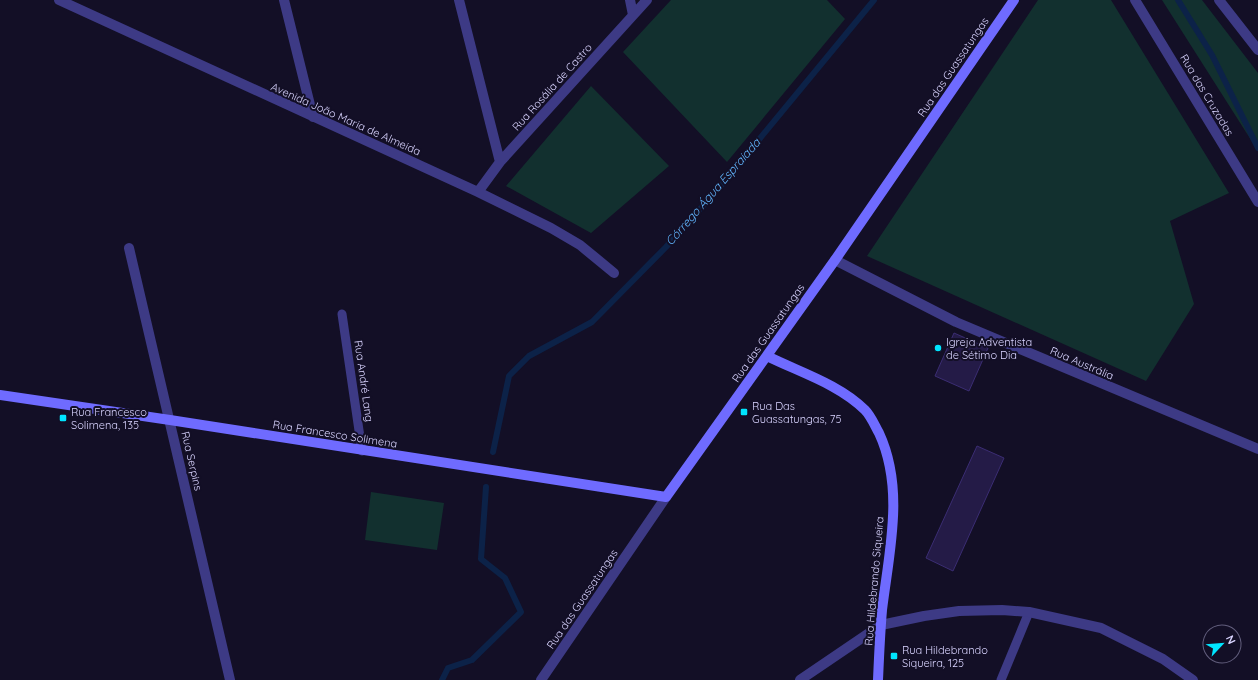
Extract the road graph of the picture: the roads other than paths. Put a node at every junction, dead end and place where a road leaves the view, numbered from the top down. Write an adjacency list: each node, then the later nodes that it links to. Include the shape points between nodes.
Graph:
1 (59, 0): 11 (street, Avenida João Maria de Almeida)
2 (284, 0): 11 (street)
3 (459, 0): 12 (street)
4 (630, 0): 9 (street)
5 (647, 0): 9 (street, Rua Rosália de Castro)
6 (1014, 0): 16 (street, Rua das Guassatungas)
7 (1135, 0): 14 (street, Rua das Cruzadas)
8 (1219, 0): 10 (street)
9 (633, 15): 12 (street, Rua Rosália de Castro)
10 (1258, 50)
11 (313, 117): 13 (street, Avenida João Maria de Almeida)
12 (500, 162): 13 (street, Rua Rosália de Castro)
13 (478, 192): 17 (street, Avenida João Maria de Almeida, via 580,245)
14 (1258, 202)
15 (129, 248): 21 (street, Rua Serpins)
16 (835, 260): 19 (street, Rua das Guassatungas); 22 (street, Rua Austrália, via 956,322)
17 (614, 273)
18 (342, 314): 23 (lane, Rua André Lang)
19 (767, 356): 24 (street, Rua das Guassatungas); 26 (street, Rua Hildebrando Siqueira, via 850,397 866,411 885,448 891,471 893,505)
20 (0, 395): 21 (street, Rua Francesco Solimena)
21 (170, 420): 23 (street, Rua Francesco Solimena); 27 (street, Rua Serpins)
22 (1258, 449)
23 (362, 451): 24 (street, Rua Francesco Solimena)
24 (666, 497): 28 (street, Rua das Guassatungas)
25 (1028, 612): 26 (street, via 959,611); 31 (lane); 32 (street, via 1101,628 1163,659)
26 (881, 625): 29 (street); 30 (street, Rua Hildebrando Siqueira)
27 (230, 680)
28 (541, 680)
29 (800, 680)
30 (878, 680)
31 (1001, 680)
32 (1192, 680)

